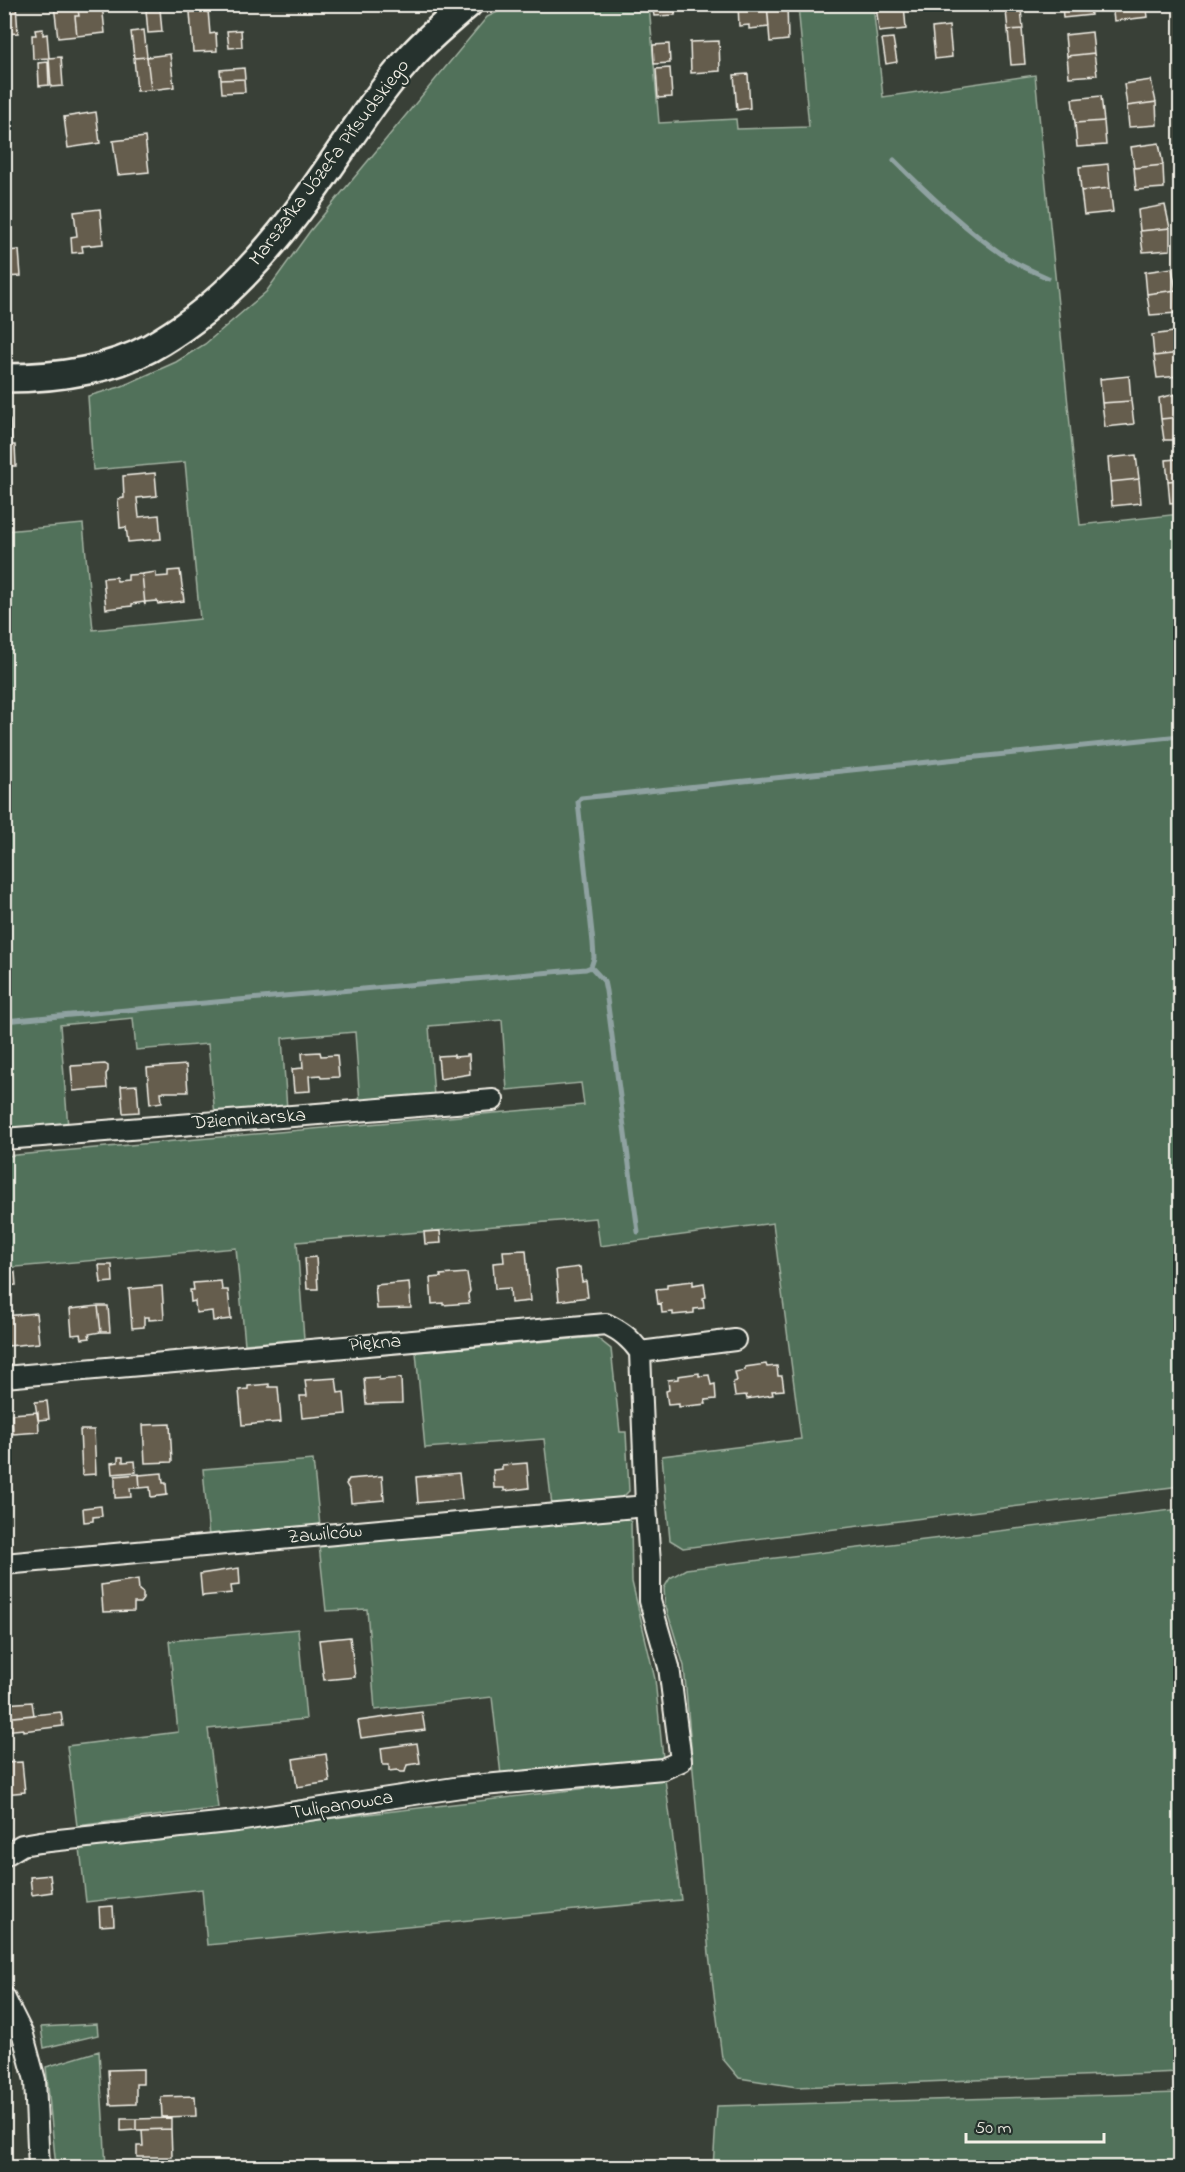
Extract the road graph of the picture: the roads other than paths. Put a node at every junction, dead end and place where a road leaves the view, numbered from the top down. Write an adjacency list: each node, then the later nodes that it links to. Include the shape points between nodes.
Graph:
1 (455, 8): 2 (street, Marszałka Józefa Piłsudskiego, via 408,59 303,205 240,280 195,318 149,348 110,364 68,373)
2 (4, 378)
3 (493, 1100): 4 (street, Dziennikarska)
4 (4, 1139)
5 (735, 1340): 6 (street)
6 (640, 1352): 7 (street, Piękna, via 632,1340 606,1324); 8 (street)
7 (4, 1377)
8 (646, 1506): 9 (street, Zawilców); 10 (street, Tulipanowca, via 650,1601 669,1667 681,1761 663,1769 460,1787 237,1821 40,1842 22,1845)
9 (4, 1564)
10 (4, 1856)
11 (4, 1997): 12 (street, via 23,2035 33,2068)
12 (39, 2168)

